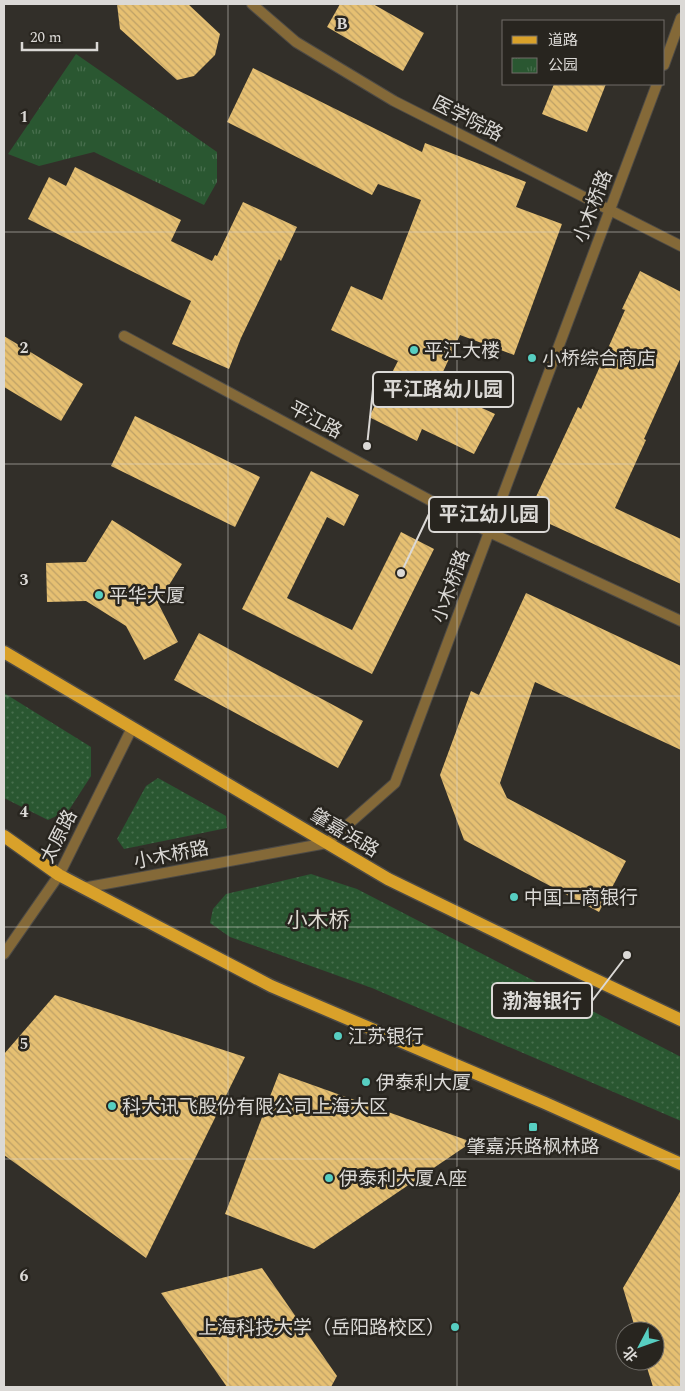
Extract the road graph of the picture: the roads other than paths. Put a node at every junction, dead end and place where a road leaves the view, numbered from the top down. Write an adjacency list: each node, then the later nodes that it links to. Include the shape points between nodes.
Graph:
1 (252, 4): 5 (street, 医学院路, via 296,42 394,100)
2 (681, 18): 3 (street)
3 (665, 62)
4 (657, 85): 5 (street, 小木桥路)
5 (610, 209): 6 (street, 医学院路); 8 (street, 小木桥路)
6 (681, 246)
7 (124, 336): 8 (street, 平江路)
8 (489, 532): 9 (street, 平江路); 13 (street, 小木桥路, via 395,783)
9 (681, 620)
10 (4, 652): 11 (main road, 肇嘉浜路)
11 (132, 728): 13 (main road, 肇嘉浜路); 14 (street, 太原路)
12 (4, 836): 14 (main road)
13 (327, 843): 15 (street, 小木桥路); 17 (main road, 肇嘉浜路, via 388,879)
14 (59, 875): 15 (main road); 16 (street, 太原路)
15 (84, 888): 18 (main road, via 271,986)
16 (4, 954)
17 (681, 1020)
18 (681, 1164)

